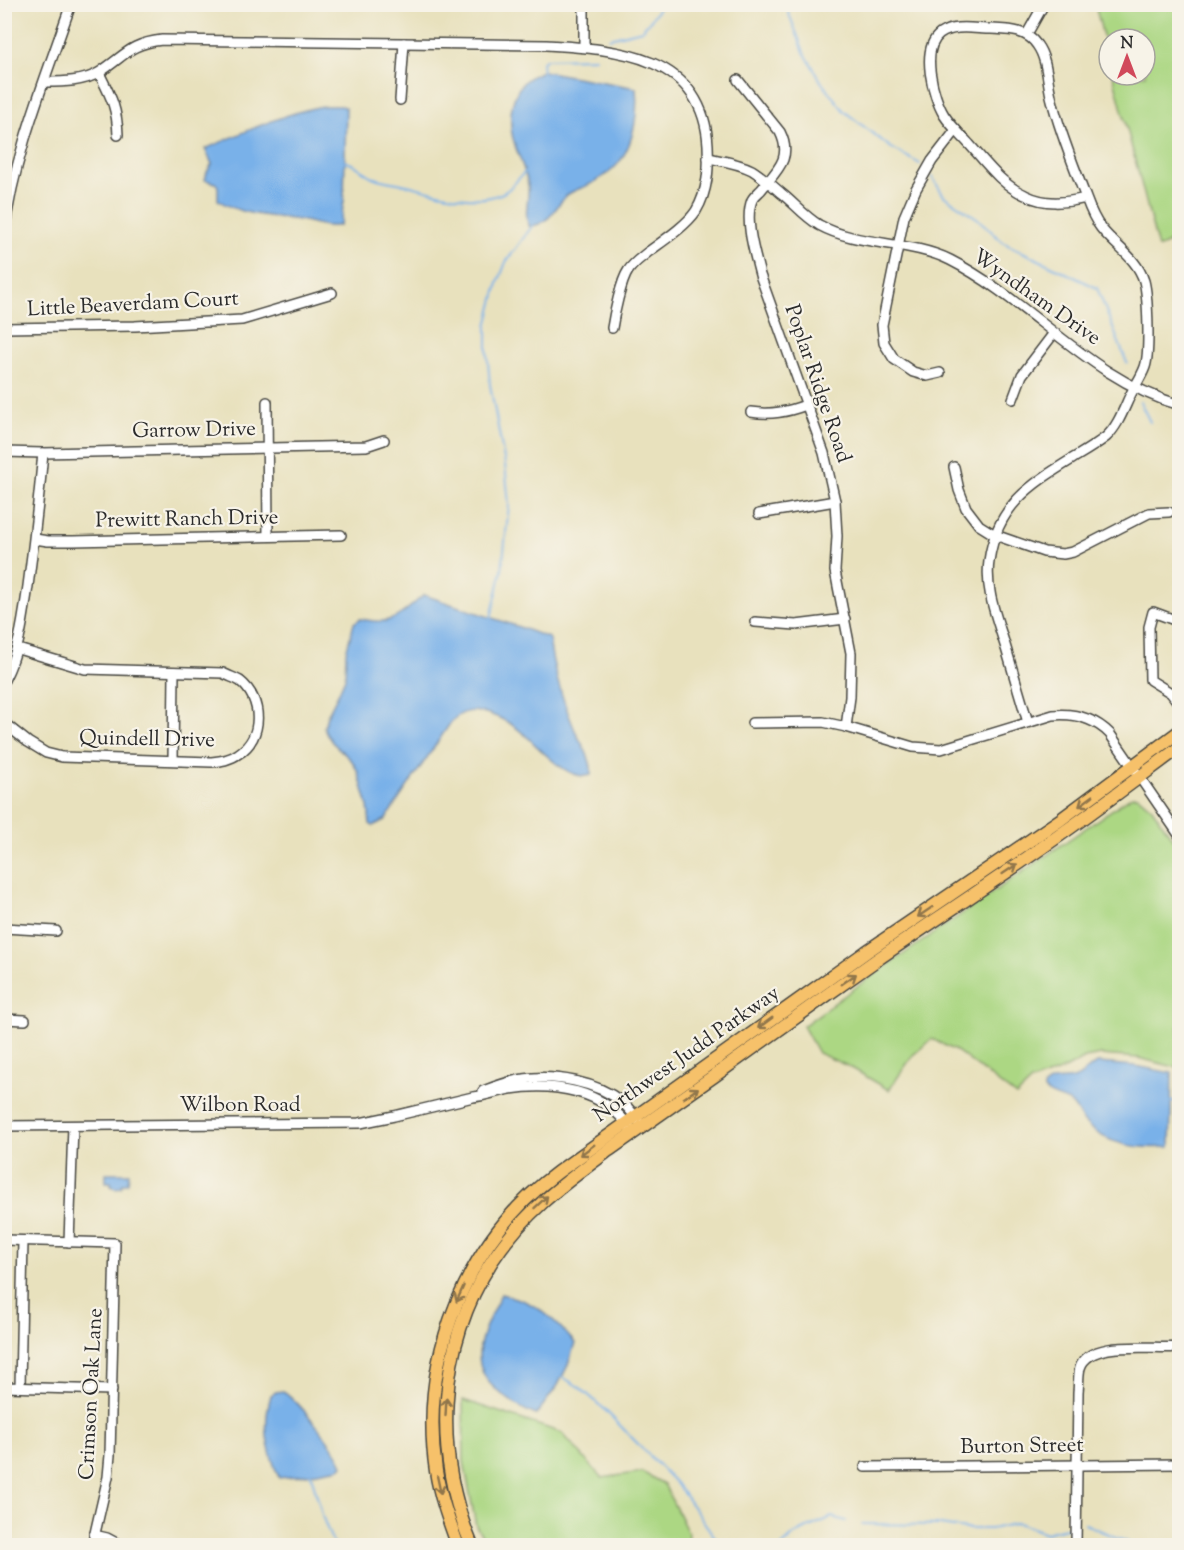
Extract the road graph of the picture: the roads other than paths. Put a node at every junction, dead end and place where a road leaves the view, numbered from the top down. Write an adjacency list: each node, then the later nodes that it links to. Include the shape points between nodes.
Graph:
1 (71, 4): 9 (street)
2 (584, 4): 6 (street)
3 (1044, 4): 4 (street)
4 (1027, 34): 11 (street, via 955,28 934,40 929,52 933,85 942,111); 15 (street, via 1043,56 1056,115)
5 (404, 43): 6 (street); 7 (street, via 162,40 128,50); 10 (street)
6 (584, 47): 13 (street, via 633,56 663,67 682,81 696,100 707,130)
7 (99, 73): 9 (street, via 73,81); 12 (street, via 113,100)
8 (738, 80): 14 (street, Poplar Ridge Road, via 784,140 783,159)
9 (45, 82): 16 (street, via 22,149)
10 (400, 100)
11 (956, 130): 15 (street, via 1003,181 1023,195 1057,203); 17 (street, via 916,189)
12 (118, 135)
13 (708, 158): 14 (street, Wyndham Drive, via 753,171); 20 (street, via 706,190 695,212 627,272)
14 (767, 182): 17 (street, Wyndham Drive, via 818,224 838,233); 26 (street, Poplar Ridge Road, via 752,199 749,217 754,254)
15 (1086, 198): 23 (street, via 1100,227 1137,265 1146,287 1147,358)
16 (4, 234)
17 (897, 246): 21 (street, Wyndham Drive, via 948,259); 22 (street, via 882,325 884,343 894,359 913,372 927,376)
18 (332, 293): 19 (street, Little Beaverdam Court, via 242,320)
19 (4, 328)
20 (612, 328)
21 (1054, 333): 23 (street, Wyndham Drive); 24 (street, via 1022,375)
22 (940, 373)
23 (1134, 386): 27 (street, Wyndham Drive); 38 (street, via 1111,432 1026,490)
24 (1013, 399)
25 (267, 402): 30 (street)
26 (806, 405): 28 (street, via 786,412); 34 (street, Poplar Ridge Road, via 824,453)
27 (1179, 405)
28 (751, 412)
29 (384, 440): 30 (street, Garrow Drive, via 366,446)
30 (267, 447): 32 (street, Garrow Drive); 39 (street)
31 (4, 452): 32 (street, Garrow Drive)
32 (43, 453): 40 (street)
33 (954, 467): 38 (street, via 966,508 979,525)
34 (835, 501): 36 (street); 41 (street, Poplar Ridge Road, via 835,571)
35 (1169, 512): 38 (street, via 1149,513 1084,548 1063,554 1044,552)
36 (759, 514)
37 (341, 535): 39 (street, Prewitt Ranch Drive)
38 (995, 535): 48 (street, via 988,570 991,599)
39 (268, 536): 40 (street, Prewitt Ranch Drive)
40 (35, 539): 44 (street)
41 (845, 619): 42 (street, via 796,625); 51 (street, Poplar Ridge Road, via 851,652)
42 (755, 622)
43 (1179, 622): 47 (street, via 1153,612 1149,627 1150,680 1171,693)
44 (18, 649): 45 (street, Quindell Drive, via 85,669); 46 (street)
45 (174, 672): 54 (street); 54 (street, Quindell Drive, via 223,673 240,681 253,695 257,724 251,741 239,754 225,760)
46 (4, 680)
47 (1179, 705)
48 (1028, 722): 51 (street, via 940,749 913,747); 55 (street, via 1064,714 1085,718 1110,734)
49 (4, 723): 54 (street, Quindell Drive, via 46,753 62,757)
50 (752, 723): 51 (street, via 823,722)
51 (846, 727)
52 (1179, 731): 55 (highway, Northwest Judd Parkway)
53 (1179, 747): 55 (highway, Northwest Judd Parkway)
54 (173, 760)
55 (1136, 772): 56 (street); 61 (highway, Northwest Judd Parkway, via 866,951)
56 (1179, 836)
57 (4, 928): 58 (street)
58 (56, 931)
59 (4, 1019): 60 (street)
60 (25, 1020)
61 (634, 1124): 63 (street, Wilbon Road, via 621,1101 605,1092 542,1077 517,1080 473,1097 360,1123); 77 (highway, Northwest Judd Parkway, one-way to 77, via 548,1179 517,1208 481,1255 455,1306 440,1355 432,1414 438,1479); 78 (highway, Northwest Judd Parkway, one-way to 61, via 453,1487 445,1431 450,1372 468,1308 489,1266 522,1222 554,1190)
62 (4, 1126): 63 (street, Wilbon Road)
63 (73, 1126): 66 (street)
64 (4, 1240): 65 (street)
65 (23, 1240): 66 (street); 69 (street)
66 (69, 1242): 70 (street, Crimson Oak Lane, via 115,1243)
67 (1179, 1347): 71 (street, via 1108,1348 1083,1361 1079,1377)
68 (4, 1387): 69 (street)
69 (20, 1387): 70 (street)
70 (112, 1390): 74 (street, Crimson Oak Lane, via 108,1478)
71 (1078, 1464): 72 (street, Burton Street); 73 (street, Burton Street); 79 (street)
72 (1179, 1464)
73 (865, 1467)
74 (94, 1535): 75 (street, Crimson Oak Lane); 76 (street)
75 (92, 1545)
76 (122, 1545)
77 (458, 1545)
78 (472, 1545)
79 (1076, 1545)

